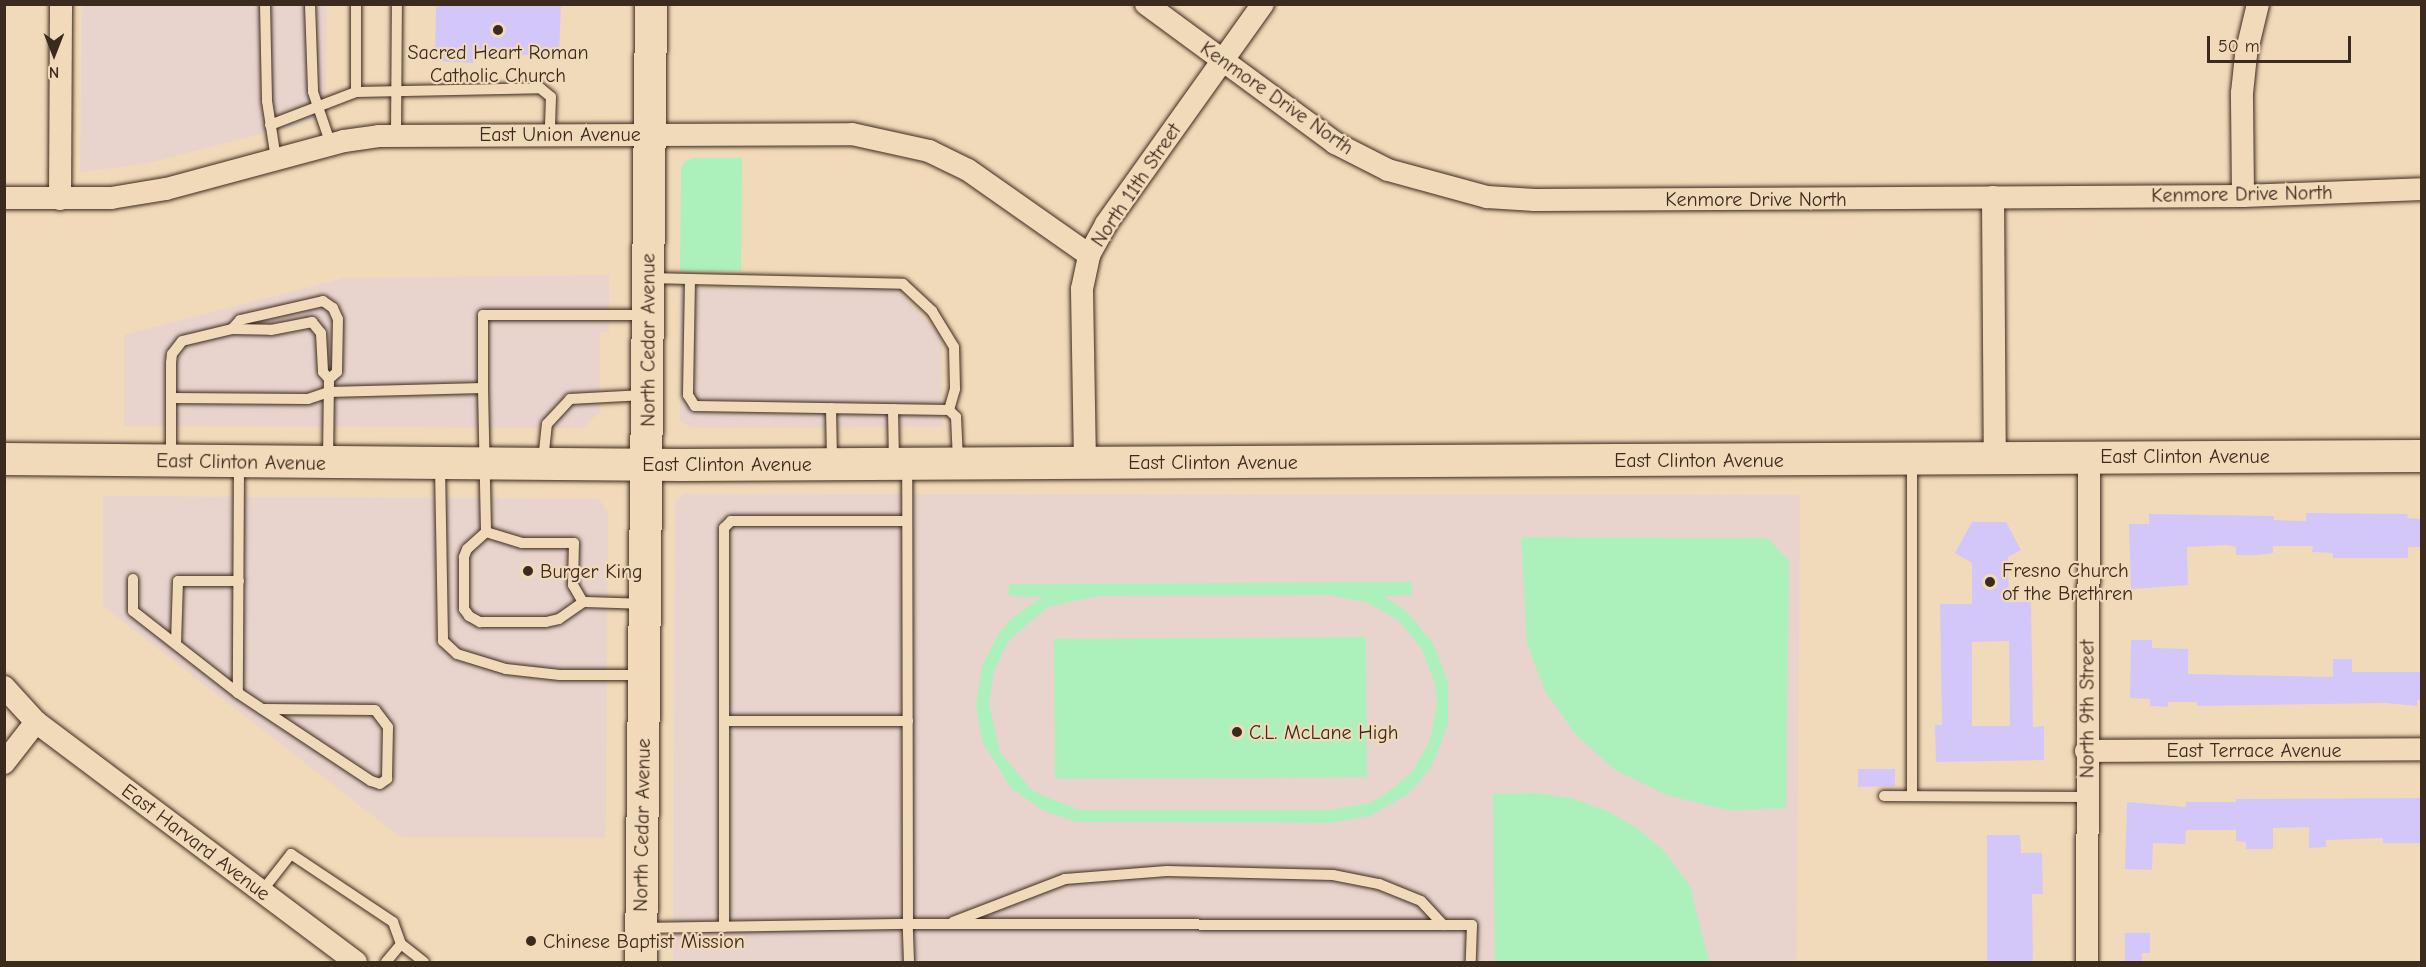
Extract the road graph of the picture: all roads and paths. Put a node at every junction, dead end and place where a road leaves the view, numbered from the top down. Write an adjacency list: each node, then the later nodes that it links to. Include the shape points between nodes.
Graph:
1 (61, 4): 24 (street)
2 (265, 4): 14 (lane)
3 (310, 4): 13 (lane, via 313,92)
4 (356, 4): 12 (lane)
5 (397, 4): 11 (lane)
6 (651, 4): 15 (main road, North Cedar Avenue)
7 (1146, 4): 10 (street, Kenmore Drive North)
8 (1263, 4): 10 (street, North 11th Street)
9 (2258, 4): 21 (street, via 2242,93)
10 (1223, 61): 22 (street, Kenmore Drive North, via 1335,143 1388,170 1434,186 1487,197); 25 (street, North 11th Street, via 1106,224)
11 (395, 90): 12 (lane); 16 (lane, via 540,88 548,92); 17 (lane)
12 (356, 92): 13 (lane)
13 (318, 109): 14 (lane); 18 (lane)
14 (270, 125): 19 (lane)
15 (649, 133): 16 (street, East Union Avenue); 25 (street, East Union Avenue, via 812,132 891,140 929,151 968,170); 26 (main road, North Cedar Avenue)
16 (550, 134): 17 (street, East Union Avenue)
17 (396, 135): 18 (street, East Union Avenue)
18 (331, 145): 19 (street, East Union Avenue)
19 (276, 159): 24 (street, East Union Avenue, via 166,189 111,198)
20 (2421, 189): 21 (street, Kenmore Drive North)
21 (2243, 196): 22 (street, Kenmore Drive North)
22 (1993, 197): 41 (street)
23 (4, 198): 24 (street, East Union Avenue)
24 (60, 199)
25 (1089, 255): 47 (street, North 11th Street, via 1082,289)
26 (648, 278): 27 (lane); 28 (main road, North Cedar Avenue)
27 (690, 279): 35 (lane, via 688,395 695,405); 37 (lane, via 903,284 932,311 954,347 955,389)
28 (648, 315): 31 (lane, via 483,315); 33 (main road, North Cedar Avenue)
29 (232, 329): 30 (lane, via 271,330 312,322 321,333 322,372); 30 (lane, via 240,320 323,301 333,308 338,320 337,372); 34 (lane, via 182,341 172,354)
30 (329, 379): 32 (lane)
31 (483, 388): 32 (lane); 48 (lane, via 482,450)
32 (328, 392): 34 (lane, via 308,399); 45 (lane)
33 (648, 395): 49 (lane, via 570,399 547,424); 53 (main road, North Cedar Avenue)
34 (171, 398): 43 (lane)
35 (831, 408): 36 (lane); 50 (lane)
36 (893, 409): 37 (lane); 51 (lane)
37 (949, 410): 52 (lane, via 956,417)
38 (2089, 456): 39 (main road, East Clinton Avenue); 41 (main road, East Clinton Avenue); 69 (street, North 9th Street)
39 (2421, 456)
40 (1912, 458): 41 (main road, East Clinton Avenue); 47 (main road, East Clinton Avenue); 72 (lane)
41 (1995, 458)
42 (4, 459): 43 (main road, East Clinton Avenue)
43 (171, 461): 44 (main road, East Clinton Avenue)
44 (239, 462): 45 (main road, East Clinton Avenue); 57 (lane)
45 (328, 463): 46 (main road, East Clinton Avenue)
46 (440, 463): 48 (main road, East Clinton Avenue); 61 (lane, via 443,641 457,654 506,669 560,675)
47 (1085, 463): 52 (main road, East Clinton Avenue)
48 (486, 464): 49 (main road, East Clinton Avenue); 55 (lane)
49 (542, 464): 53 (main road, East Clinton Avenue)
50 (832, 464): 51 (main road, East Clinton Avenue); 53 (main road, East Clinton Avenue)
51 (901, 464): 52 (main road, East Clinton Avenue); 54 (lane)
52 (958, 464)
53 (648, 465): 59 (main road, North Cedar Avenue)
54 (908, 522): 65 (lane, via 731,520 724,528); 66 (lane)
55 (486, 532): 58 (lane, via 522,543 574,543 573,585); 58 (lane, via 467,549 464,557 464,609 469,616 480,622 546,622 559,619)
56 (133, 579): 60 (lane, via 133,611)
57 (239, 581): 60 (lane, via 178,581); 63 (lane)
58 (583, 602): 59 (lane)
59 (645, 604): 61 (main road, North Cedar Avenue)
60 (176, 644): 63 (lane)
61 (644, 675): 79 (main road, North Cedar Avenue)
62 (4, 687): 67 (street, East Harvard Avenue)
63 (238, 693): 64 (lane)
64 (262, 708): 64 (lane, via 371,781 380,784 387,779 388,727 375,710)
65 (724, 721): 66 (lane); 78 (lane)
66 (908, 721): 75 (lane)
67 (36, 722): 70 (street); 74 (street, East Harvard Avenue)
68 (2421, 749): 69 (street, East Terrace Avenue)
69 (2086, 751): 73 (street, North 9th Street)
70 (4, 763)
71 (1884, 796): 72 (lane)
72 (1912, 796): 73 (lane)
73 (2086, 797): 87 (street, North 9th Street)
74 (261, 891): 80 (lane, via 291,854 393,922); 81 (street, East Harvard Avenue)
75 (908, 924): 76 (lane); 78 (lane); 85 (lane)
76 (947, 924): 77 (lane); 77 (lane, via 1065,879 1167,871 1333,875 1378,884 1421,901)
77 (1443, 925): 86 (lane, via 1472,925)
78 (724, 927): 79 (lane)
79 (641, 928): 84 (main road, North Cedar Avenue)
80 (401, 944): 82 (lane); 83 (lane)
81 (356, 963)
82 (386, 963)
83 (424, 963)
84 (641, 963)
85 (909, 963)
86 (1472, 963)
87 (2087, 963)

